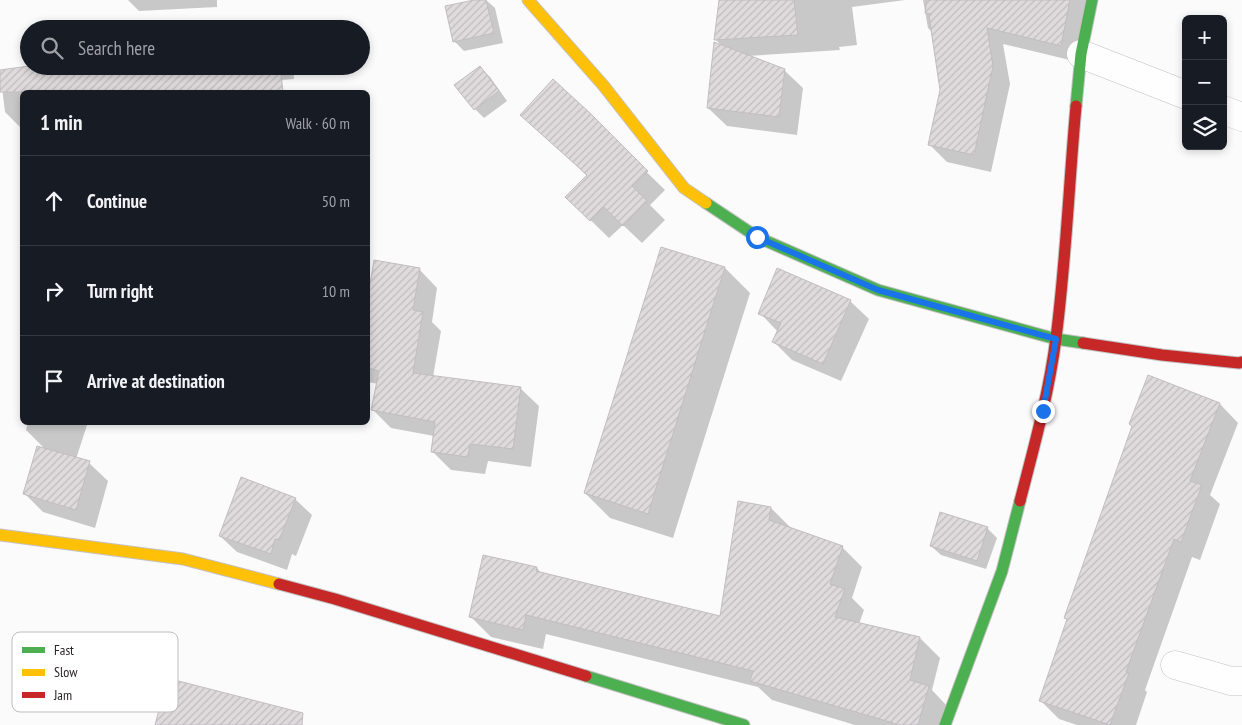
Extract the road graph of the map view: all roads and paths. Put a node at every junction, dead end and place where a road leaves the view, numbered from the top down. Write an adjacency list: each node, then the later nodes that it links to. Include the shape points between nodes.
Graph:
1 (528, 0): 7 (street, via 603,85 684,188 757,237 878,290)
2 (1092, 0): 3 (street)
3 (1081, 54): 4 (street); 7 (street)
4 (1182, 93)
5 (1227, 111): 6 (street)
6 (1242, 117)
7 (1056, 339): 8 (street, via 1162,355); 13 (street, via 1043,411 1002,571)
8 (1242, 362)
9 (0, 535): 12 (street, via 182,559 335,599)
10 (1175, 665): 11 (street, via 1231,681)
11 (1242, 681)
12 (744, 725)
13 (945, 725)

